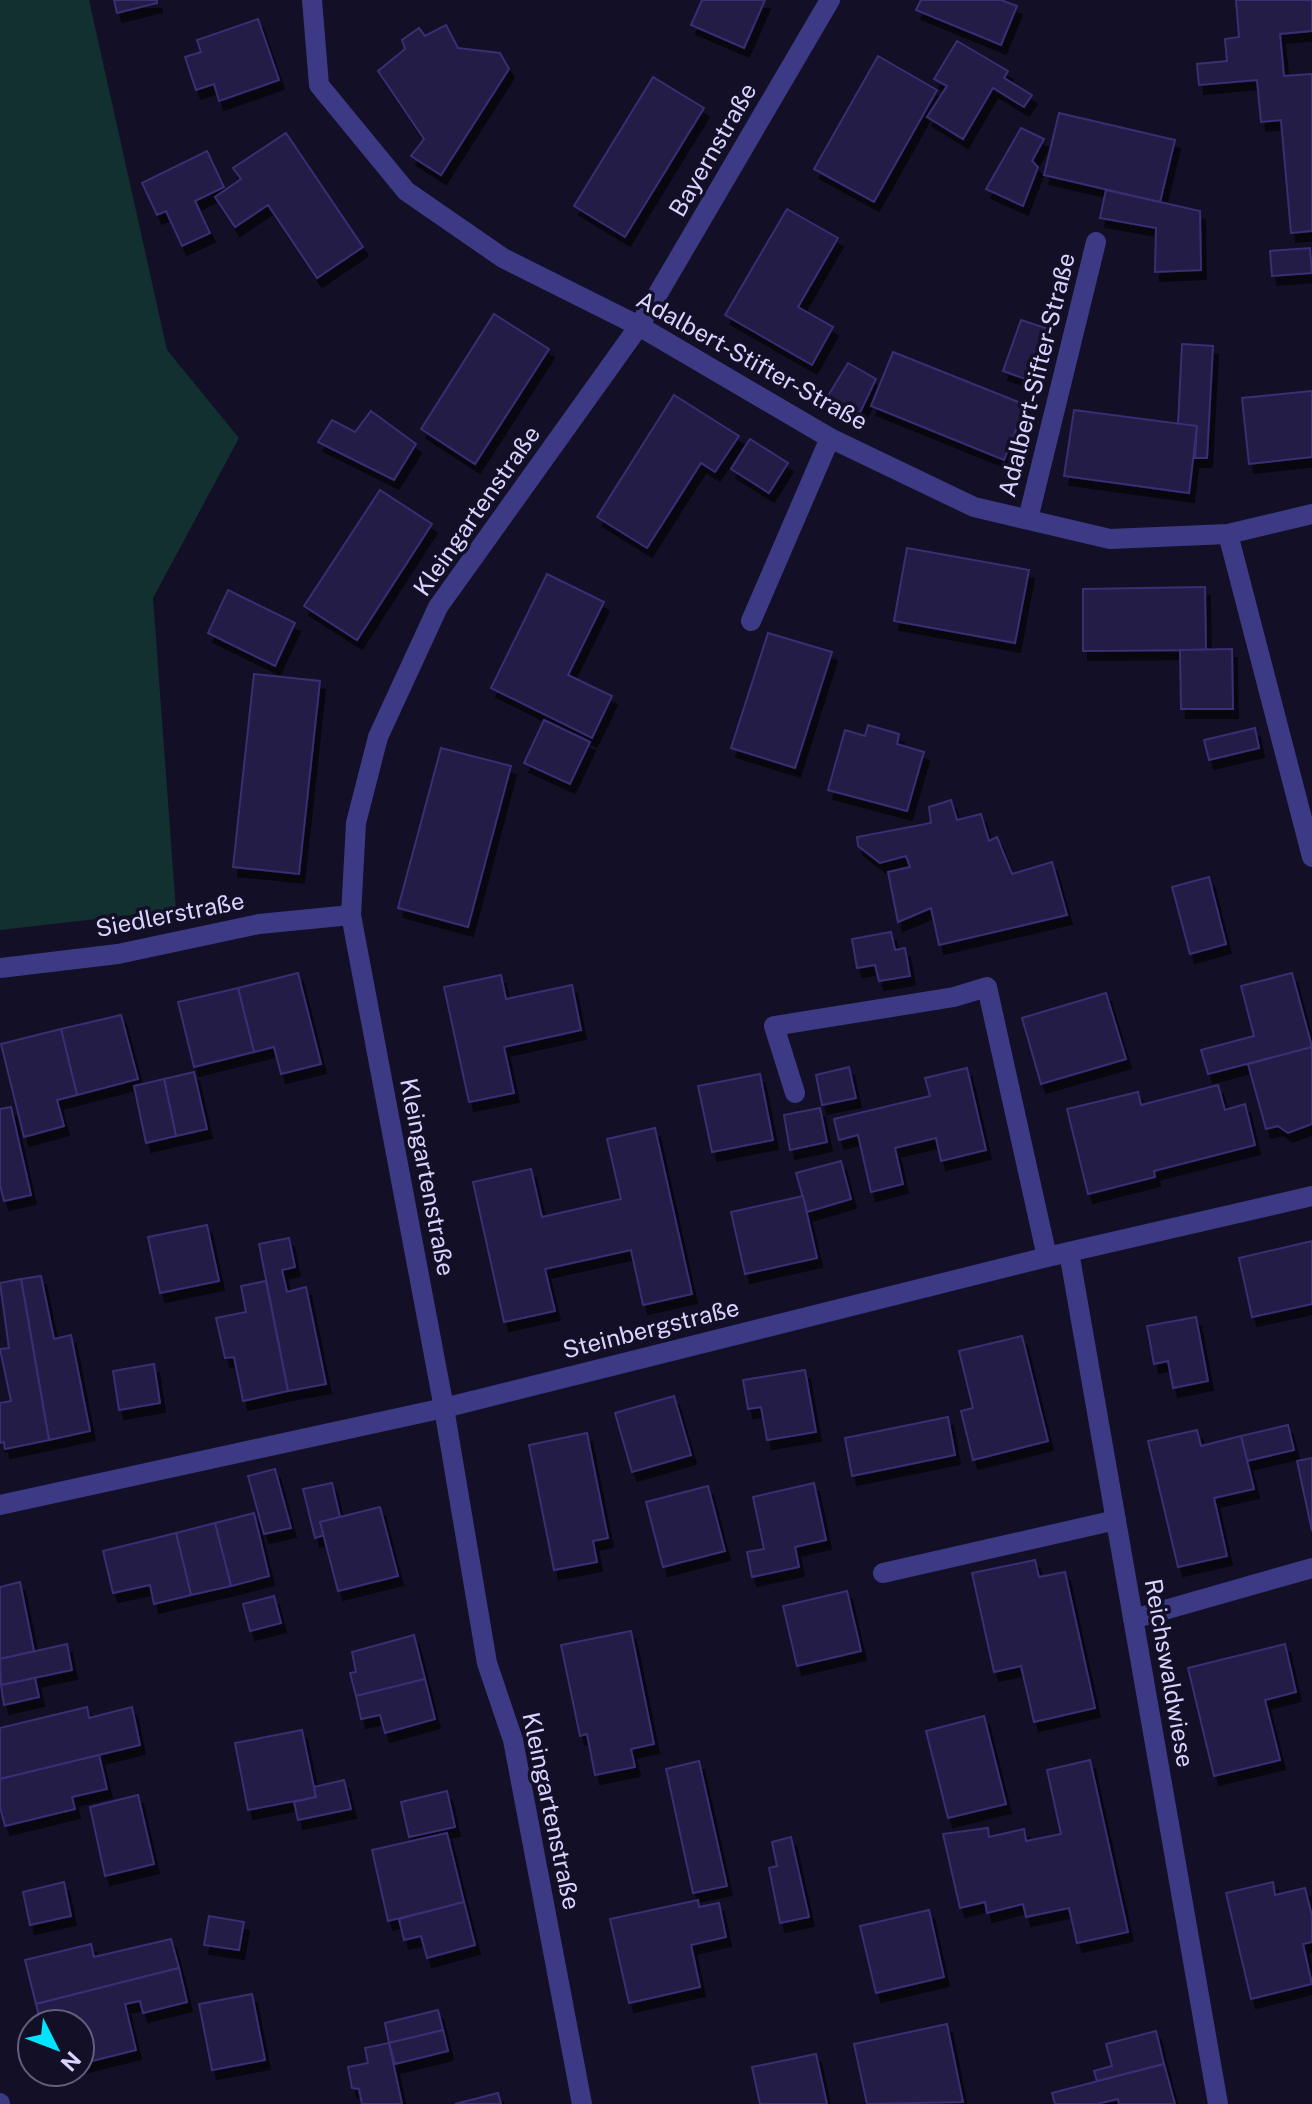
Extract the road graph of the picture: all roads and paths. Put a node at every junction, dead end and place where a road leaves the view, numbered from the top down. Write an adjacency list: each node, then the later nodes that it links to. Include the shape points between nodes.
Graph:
1 (312, 0): 4 (street, Adalbert-Stifter-Straße, via 319,85 406,191 503,258)
2 (830, 0): 4 (street, Bayernstraße)
3 (1096, 242): 7 (street, Adalbert-Sifter-Straße)
4 (639, 326): 5 (street, Adalbert-Stifter-Straße); 11 (street, Kleingartenstraße, via 438,607 378,737 356,823)
5 (830, 438): 7 (street, Adalbert-Stifter-Straße, via 974,507); 9 (street)
6 (1312, 514): 8 (street, Adalbert-Stifter-Straße)
7 (1028, 519): 8 (street, Adalbert-Stifter-Straße, via 1110,539)
8 (1228, 534): 10 (street)
9 (751, 621)
10 (1312, 857)
11 (351, 915): 12 (street, Siedlerstraße, via 259,924 118,954); 17 (street, Kleingartenstraße)
12 (0, 968)
13 (795, 1093): 16 (street, via 774,1026 987,987)
14 (1312, 1196): 15 (street, Steinbergstraße)
15 (1069, 1252): 16 (street, Steinbergstraße); 19 (street, Reichswaldwiese)
16 (1047, 1257): 17 (street, Steinbergstraße)
17 (444, 1408): 18 (street, Steinbergstraße); 23 (street, Kleingartenstraße, via 487,1663 513,1740)
18 (0, 1505)
19 (1116, 1520): 21 (street); 22 (street, Reichswaldwiese)
20 (1312, 1568): 22 (street)
21 (883, 1573)
22 (1133, 1619): 24 (street, Reichswaldwiese)
23 (582, 2104)
24 (1218, 2104)

